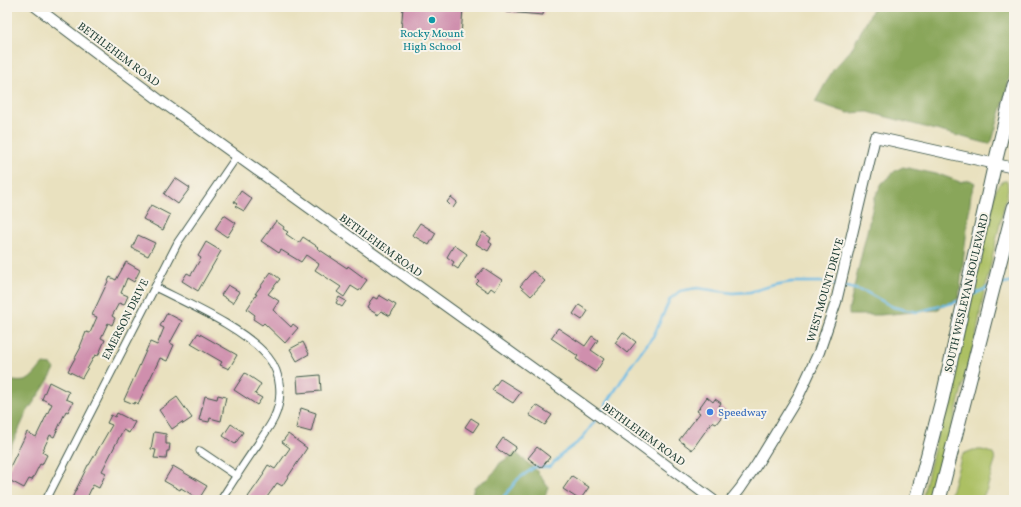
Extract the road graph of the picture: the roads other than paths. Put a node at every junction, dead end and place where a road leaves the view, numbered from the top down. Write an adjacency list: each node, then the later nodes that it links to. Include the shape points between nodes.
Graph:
1 (36, 7): 3 (main road, BETHLEHEM ROAD)
2 (1014, 85): 4 (highway, SOUTH WESLEYAN BOULEVARD)
3 (237, 156): 7 (street, EMERSON DRIVE, via 178,242); 12 (main road, BETHLEHEM ROAD)
4 (995, 163): 5 (main road); 13 (main road, WEST MOUNT DRIVE, via 875,136 836,302 819,352 799,395 757,464); 14 (highway, SOUTH WESLEYAN BOULEVARD, via 942,400)
5 (1014, 168)
6 (1014, 207): 15 (highway)
7 (155, 287): 9 (street, via 248,339 268,357 274,368 280,391 274,418); 10 (street, EMERSON DRIVE)
8 (200, 451): 9 (street)
9 (237, 476): 11 (street)
10 (46, 500)
11 (221, 500)
12 (713, 500)
13 (731, 500)
14 (916, 500)
15 (939, 500)

